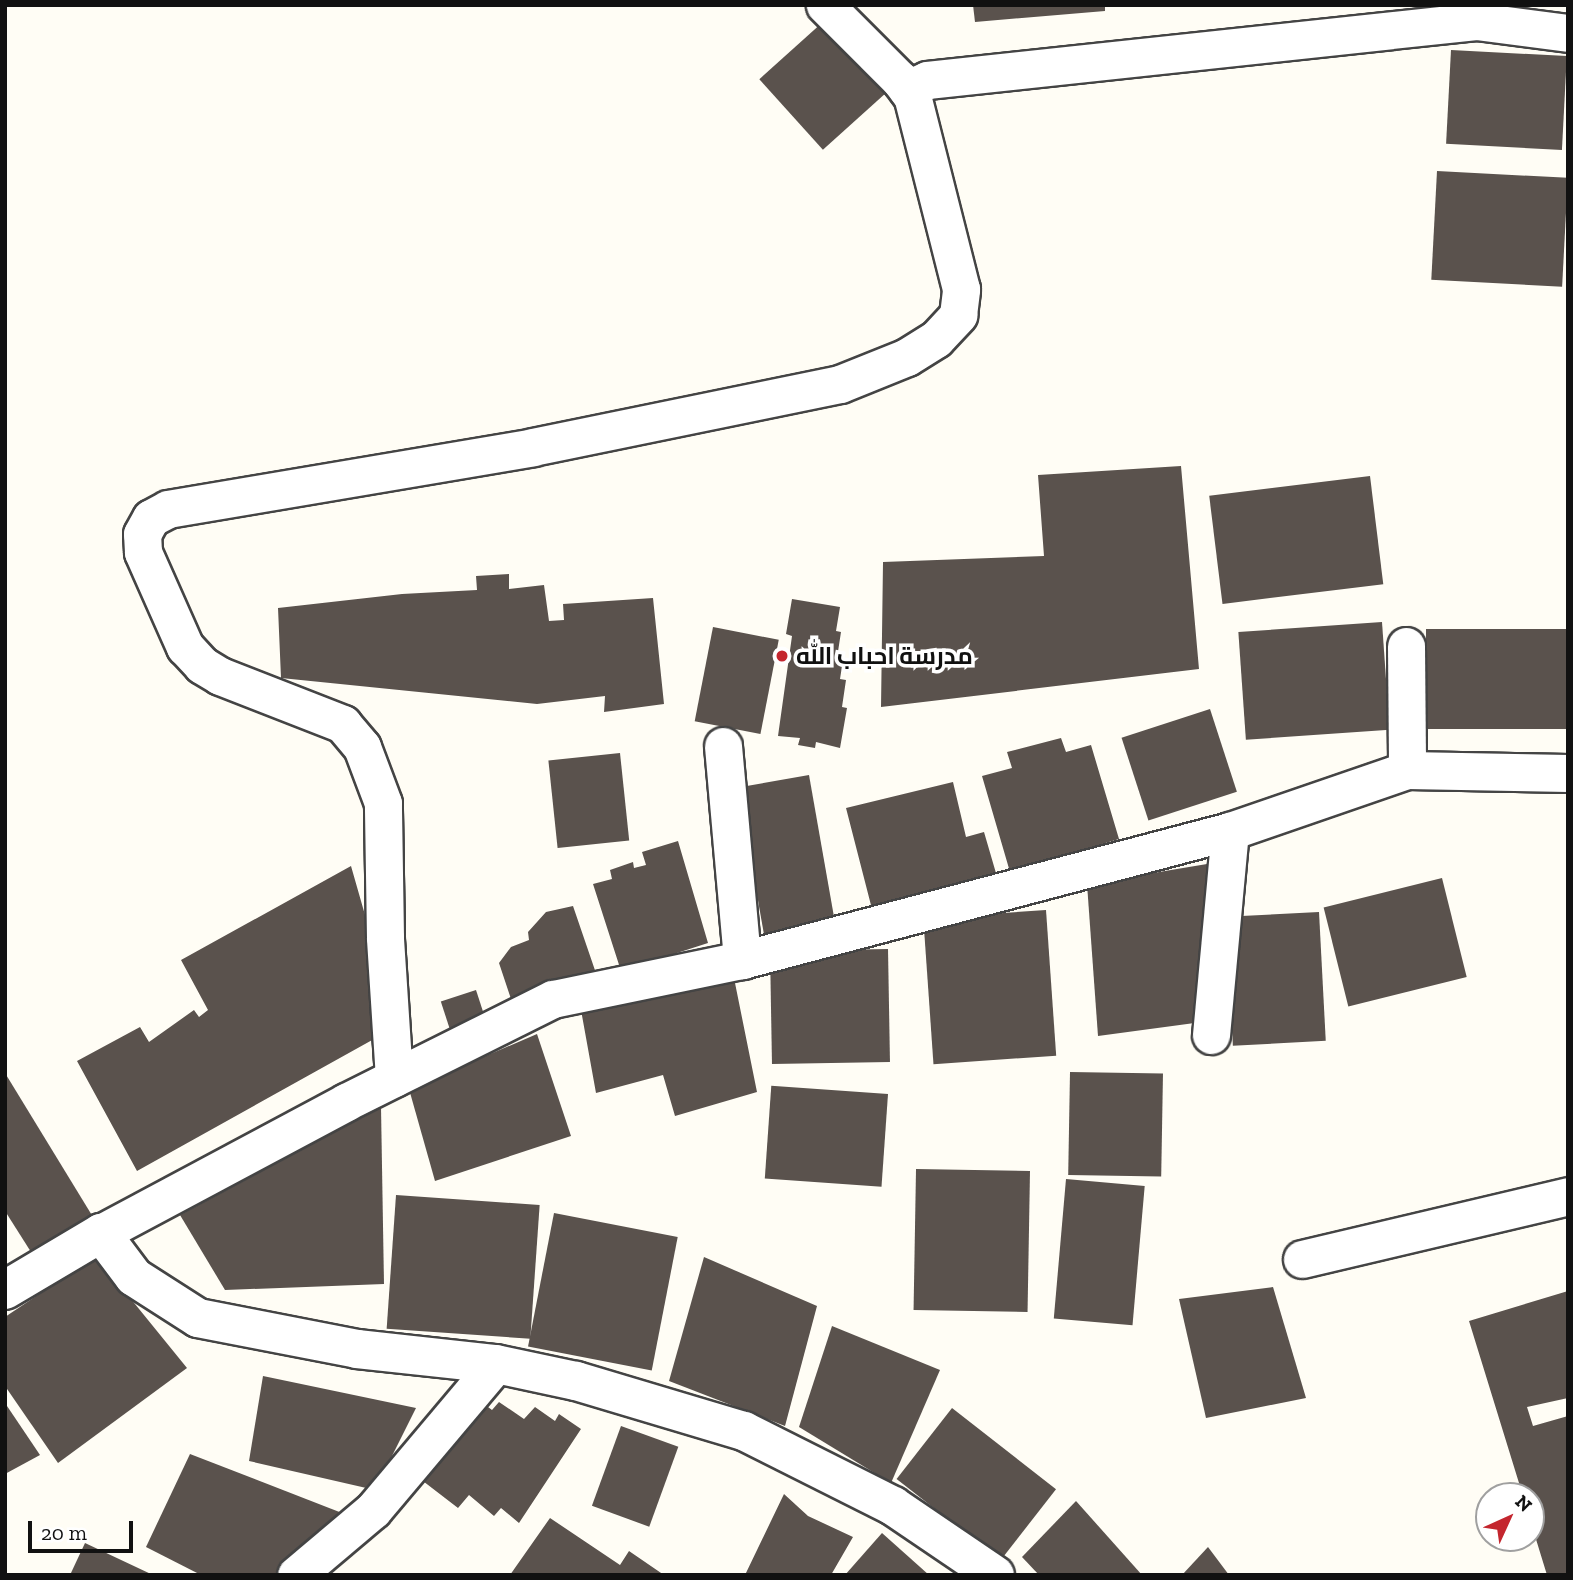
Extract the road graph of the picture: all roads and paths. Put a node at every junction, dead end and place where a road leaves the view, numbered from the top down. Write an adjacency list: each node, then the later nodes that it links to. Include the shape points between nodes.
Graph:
1 (825, 5): 3 (street)
2 (1568, 33): 3 (street, via 1476,20 928,80)
3 (907, 89): 11 (street, via 961,289 958,315 936,339 907,356 840,384 534,447 169,509 151,519 142,534 143,552 185,648 202,665 343,724 362,747 383,803)
4 (1406, 646): 6 (street)
5 (723, 746): 9 (street)
6 (1406, 770): 7 (street); 8 (street)
7 (1568, 774)
8 (1230, 831): 9 (street); 10 (street)
9 (743, 960): 11 (street, via 552,999)
10 (1211, 1035)
11 (394, 1078): 13 (street)
12 (1568, 1196): 14 (street)
13 (101, 1233): 15 (street); 16 (street, via 134,1277 198,1318 357,1349)
14 (1302, 1259)
15 (5, 1290)
16 (496, 1364): 17 (street, via 373,1510); 18 (street, via 576,1381 744,1431 893,1506)
17 (296, 1575)
18 (995, 1575)

